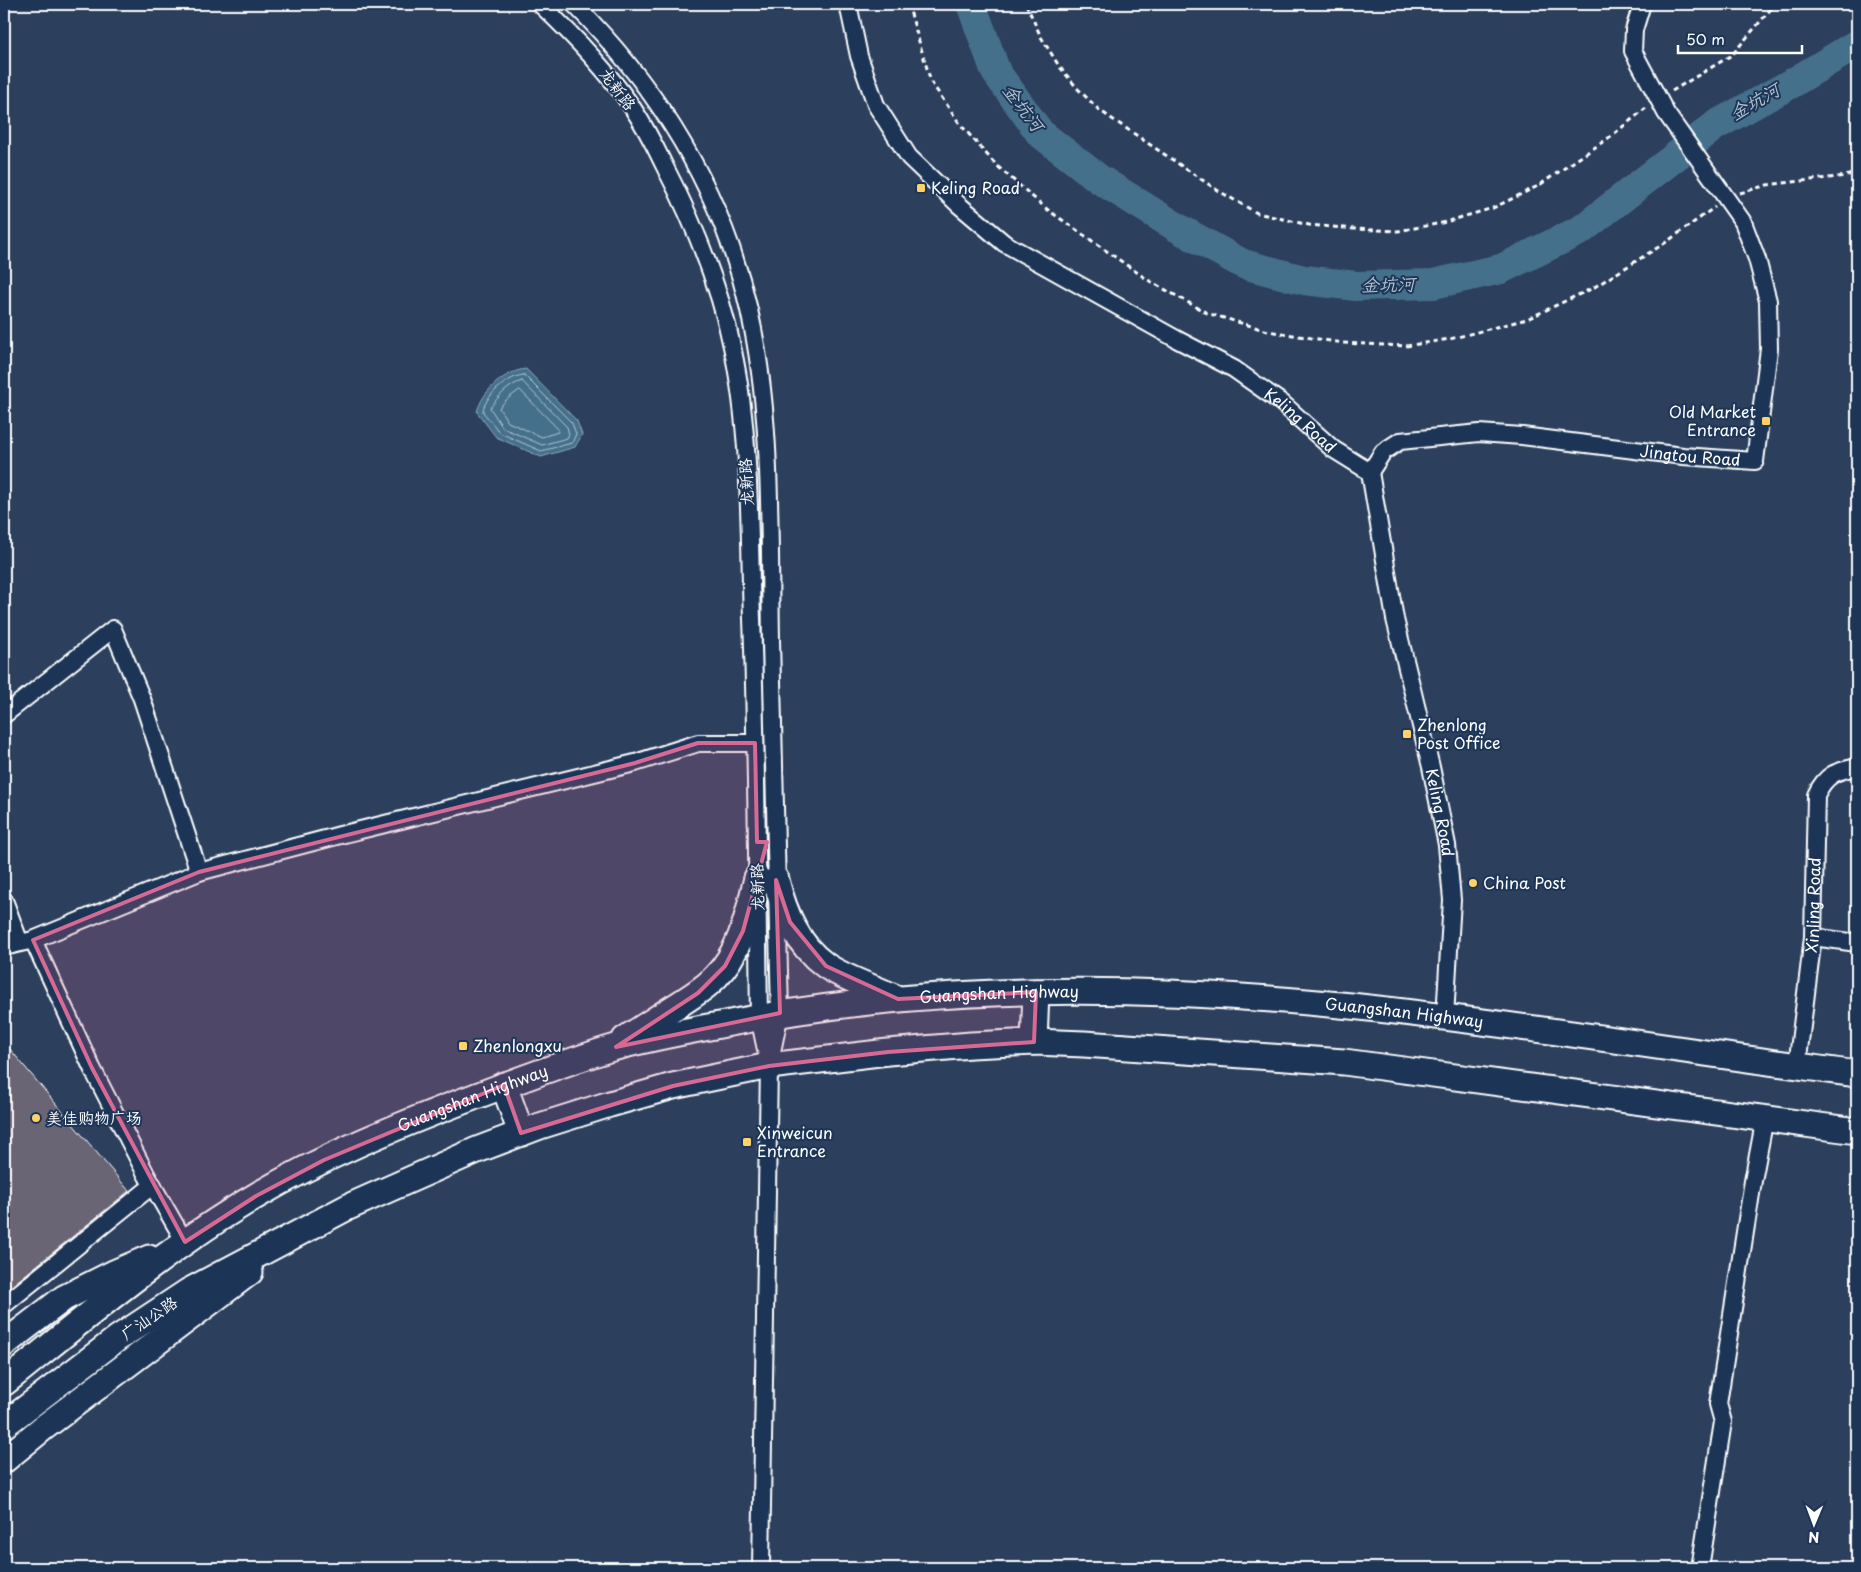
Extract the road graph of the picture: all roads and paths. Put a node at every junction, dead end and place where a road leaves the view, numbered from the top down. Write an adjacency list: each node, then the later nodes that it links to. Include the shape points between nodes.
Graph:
1 (540, 4): 13 (street, 龙新路, via 605,70 632,106 681,198 699,239 723,312 741,403)
2 (574, 4): 16 (street, 龙新路, via 597,27 659,106 700,172 723,225 749,310 761,380 766,442)
3 (848, 4): 11 (street, Keling Road, via 859,56 876,105 909,157 959,205 1004,243 1234,369 1282,403 1333,449)
4 (908, 4): 10 (path, via 931,82 960,124 997,166 1048,210 1148,280 1207,313 1268,332 1343,343 1406,346 1450,339 1527,319 1593,288 1665,243)
5 (1026, 4): 8 (path, via 1058,66 1099,110 1217,190 1257,213 1309,225 1398,231 1442,223 1493,208 1538,186)
6 (1642, 4): 8 (street, via 1634,30 1633,51)
7 (1775, 4): 8 (path, via 1732,55)
8 (1662, 106): 10 (street)
9 (1857, 172): 10 (path, via 1767,186)
10 (1726, 198): 11 (street, Jingtou Road, via 1752,242 1768,301 1769,349 1755,461 1480,433 1400,441 1384,452)
11 (1370, 472): 25 (street, Keling Road, via 1395,619 1447,845 1452,900)
12 (4, 715): 15 (street, via 113,629 142,699)
13 (755, 743): 15 (street, via 698,743 635,763); 16 (street, 龙新路)
14 (1857, 767): 18 (street, Xinling Road, via 1830,774 1816,794)
15 (199, 872): 19 (street)
16 (767, 879): 23 (highway, via 800,938 826,966); 24 (street, 龙新路); 27 (highway, via 735,950 712,982)
17 (4, 900): 19 (street)
18 (1813, 937): 20 (street); 29 (street, Xinling Road)
19 (27, 941): 21 (street); 35 (street)
20 (1857, 942)
21 (4, 947)
22 (1036, 992): 23 (highway, Guangshan Highway); 25 (highway, Guangshan Highway, via 1160,993 1346,1006); 26 (highway)
23 (898, 998): 24 (highway, Guangshan Highway)
24 (769, 1015): 27 (highway, Guangshan Highway); 28 (street, 龙新路)
25 (1445, 1017): 29 (highway, Guangshan Highway)
26 (1034, 1042): 28 (highway, via 888,1052); 32 (highway, via 1344,1062)
27 (612, 1048): 31 (highway, Guangshan Highway)
28 (769, 1066): 34 (highway, via 673,1086); 43 (street, 龙新路)
29 (1797, 1066): 30 (highway, Guangshan Highway)
30 (1857, 1074)
31 (504, 1085): 34 (highway); 37 (highway, Guangshan Highway, via 324,1160 256,1196)
32 (1765, 1118): 33 (highway); 44 (street, via 1718,1404 1723,1422)
33 (1857, 1131)
34 (521, 1134): 36 (highway, via 400,1183)
35 (153, 1185): 37 (street); 38 (street)
36 (306, 1230): 41 (highway, 广汕公路, via 189,1291 118,1338); 42 (highway)
37 (185, 1242): 39 (highway, via 64,1298); 40 (highway)
38 (4, 1305)
39 (4, 1344)
40 (4, 1383)
41 (4, 1425)
42 (4, 1460)
43 (761, 1568)
44 (1700, 1568)

